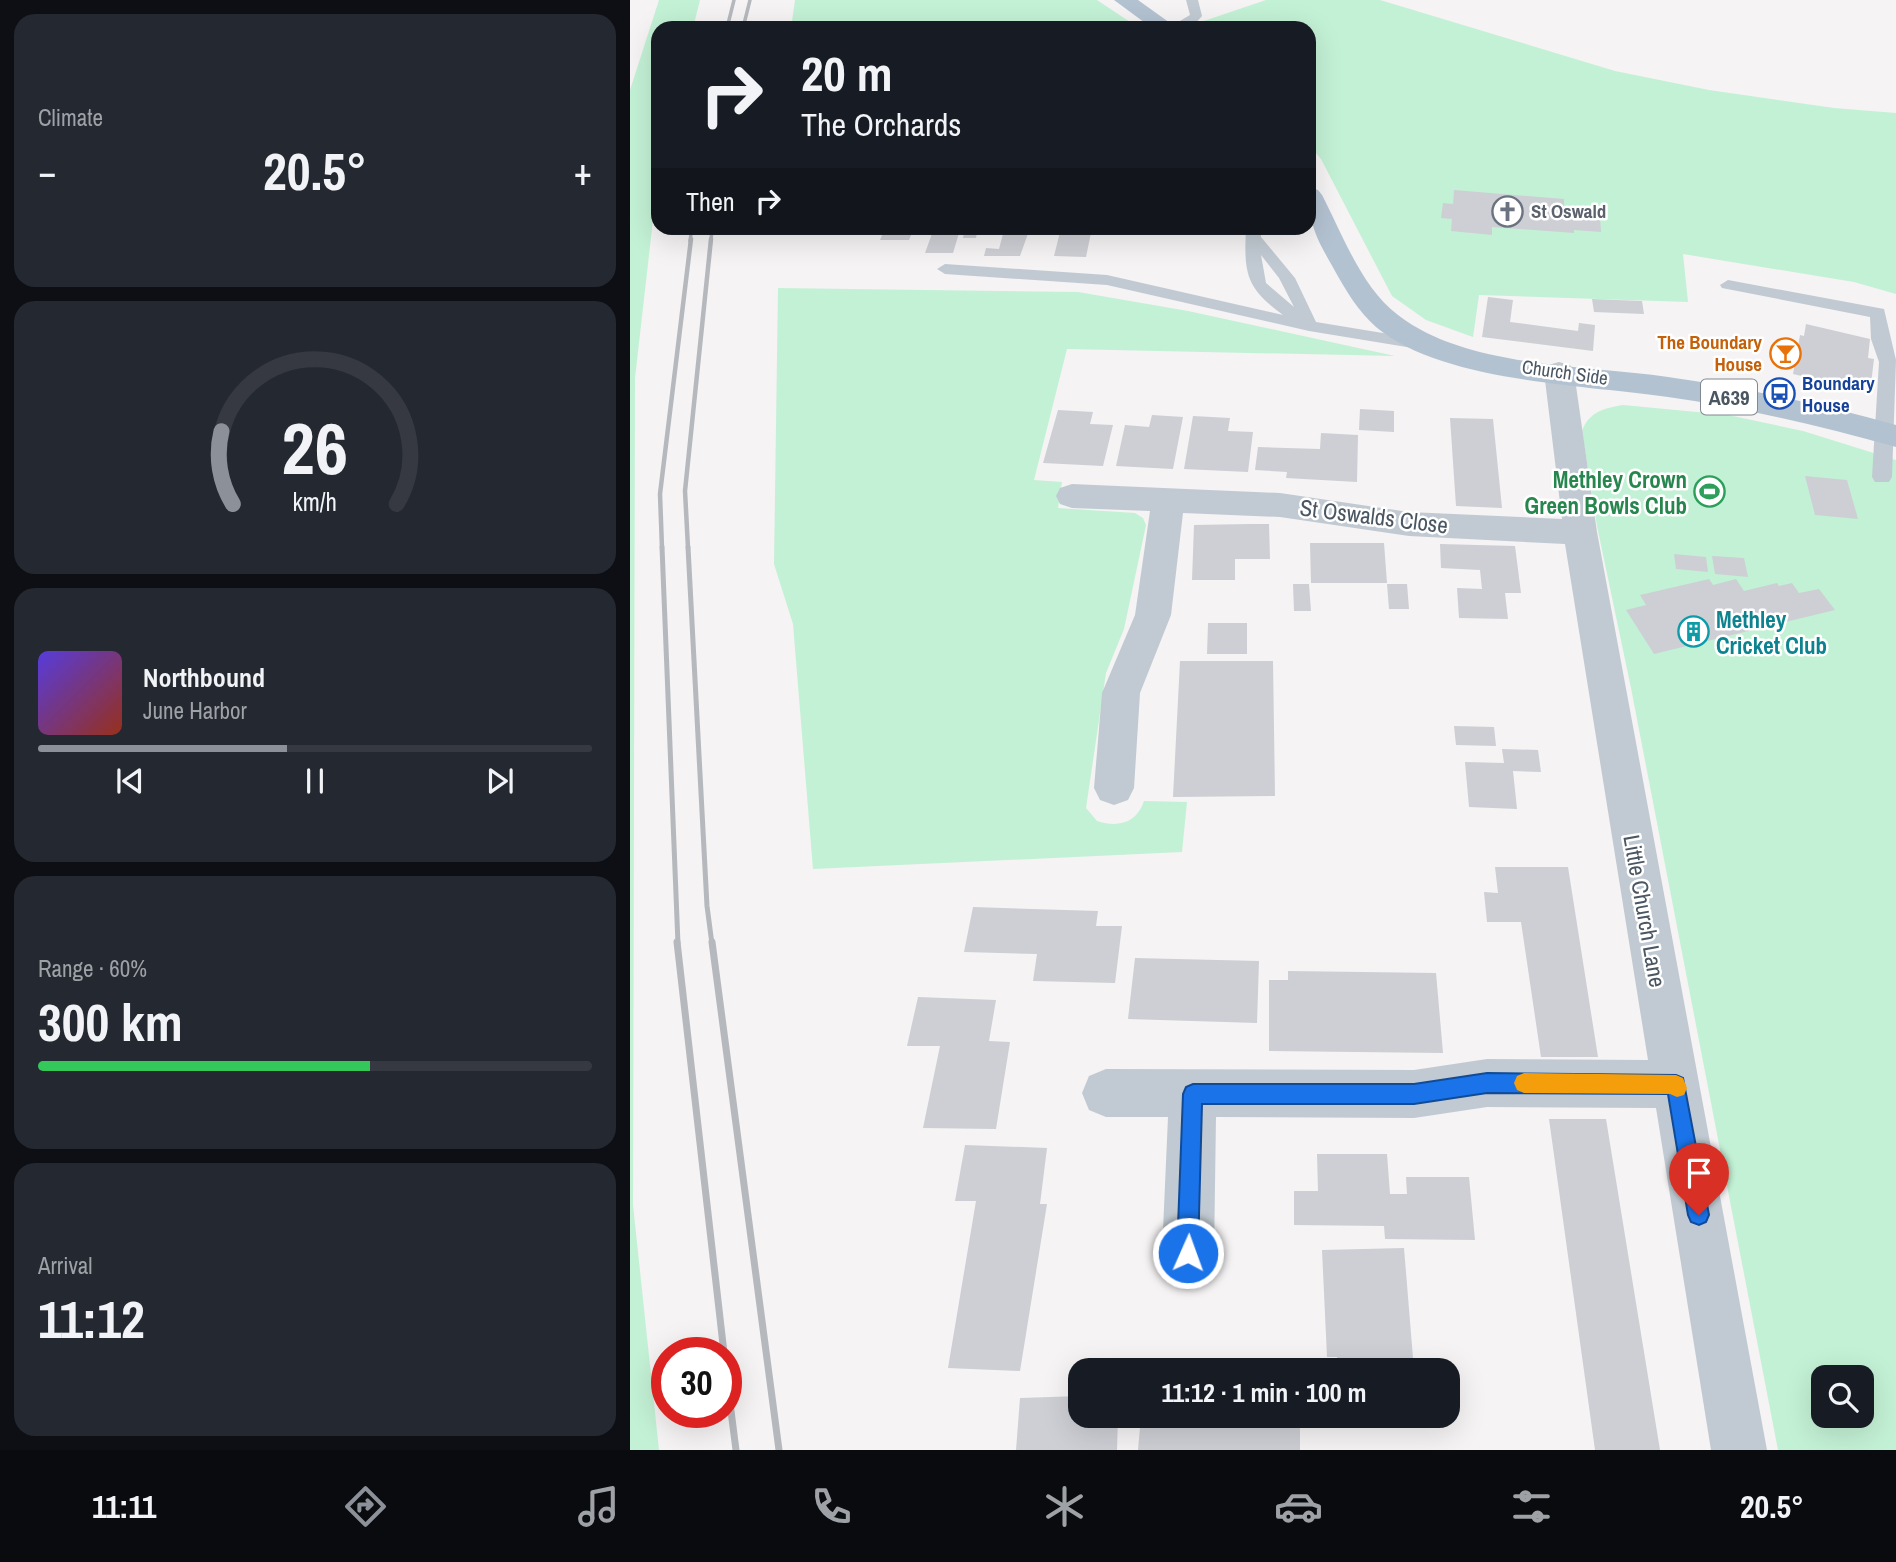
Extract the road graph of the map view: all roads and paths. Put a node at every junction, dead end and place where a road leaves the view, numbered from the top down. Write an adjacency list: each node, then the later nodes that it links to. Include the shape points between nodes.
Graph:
1 (1124, 0): 3 (main road)
2 (1192, 0): 4 (lane, via 1196,16)
3 (1156, 21)
4 (1191, 21)
5 (1316, 208): 11 (main road, Church Side / A639, via 1374,308 1406,335)
6 (1253, 235): 10 (lane, via 1253,273 1259,288)
7 (1255, 235): 10 (lane, via 1298,292)
8 (945, 269): 10 (lane, via 1107,280)
9 (1728, 285): 13 (lane, via 1878,313 1888,362)
10 (1309, 326): 11 (lane)
11 (1428, 346): 12 (main road, Church Side / A639)
12 (1559, 372): 13 (main road, Church Side / A639, via 1728,397); 17 (street, Little Church Lane)
13 (1890, 434): 14 (lane)
14 (1882, 477)
15 (1072, 496): 16 (street, St Oswalds Close)
16 (1168, 501): 17 (street, St Oswalds Close, via 1280,505 1409,524); 18 (street, via 1153,615 1121,693)
17 (1580, 532): 19 (street, Little Church Lane)
18 (1114, 788)
19 (1676, 1084): 21 (street, via 1487,1083 1414,1094); 23 (street, Little Church Lane)
20 (1105, 1093): 21 (street)
21 (1193, 1094): 22 (street)
22 (1188, 1253)
23 (1739, 1450)

